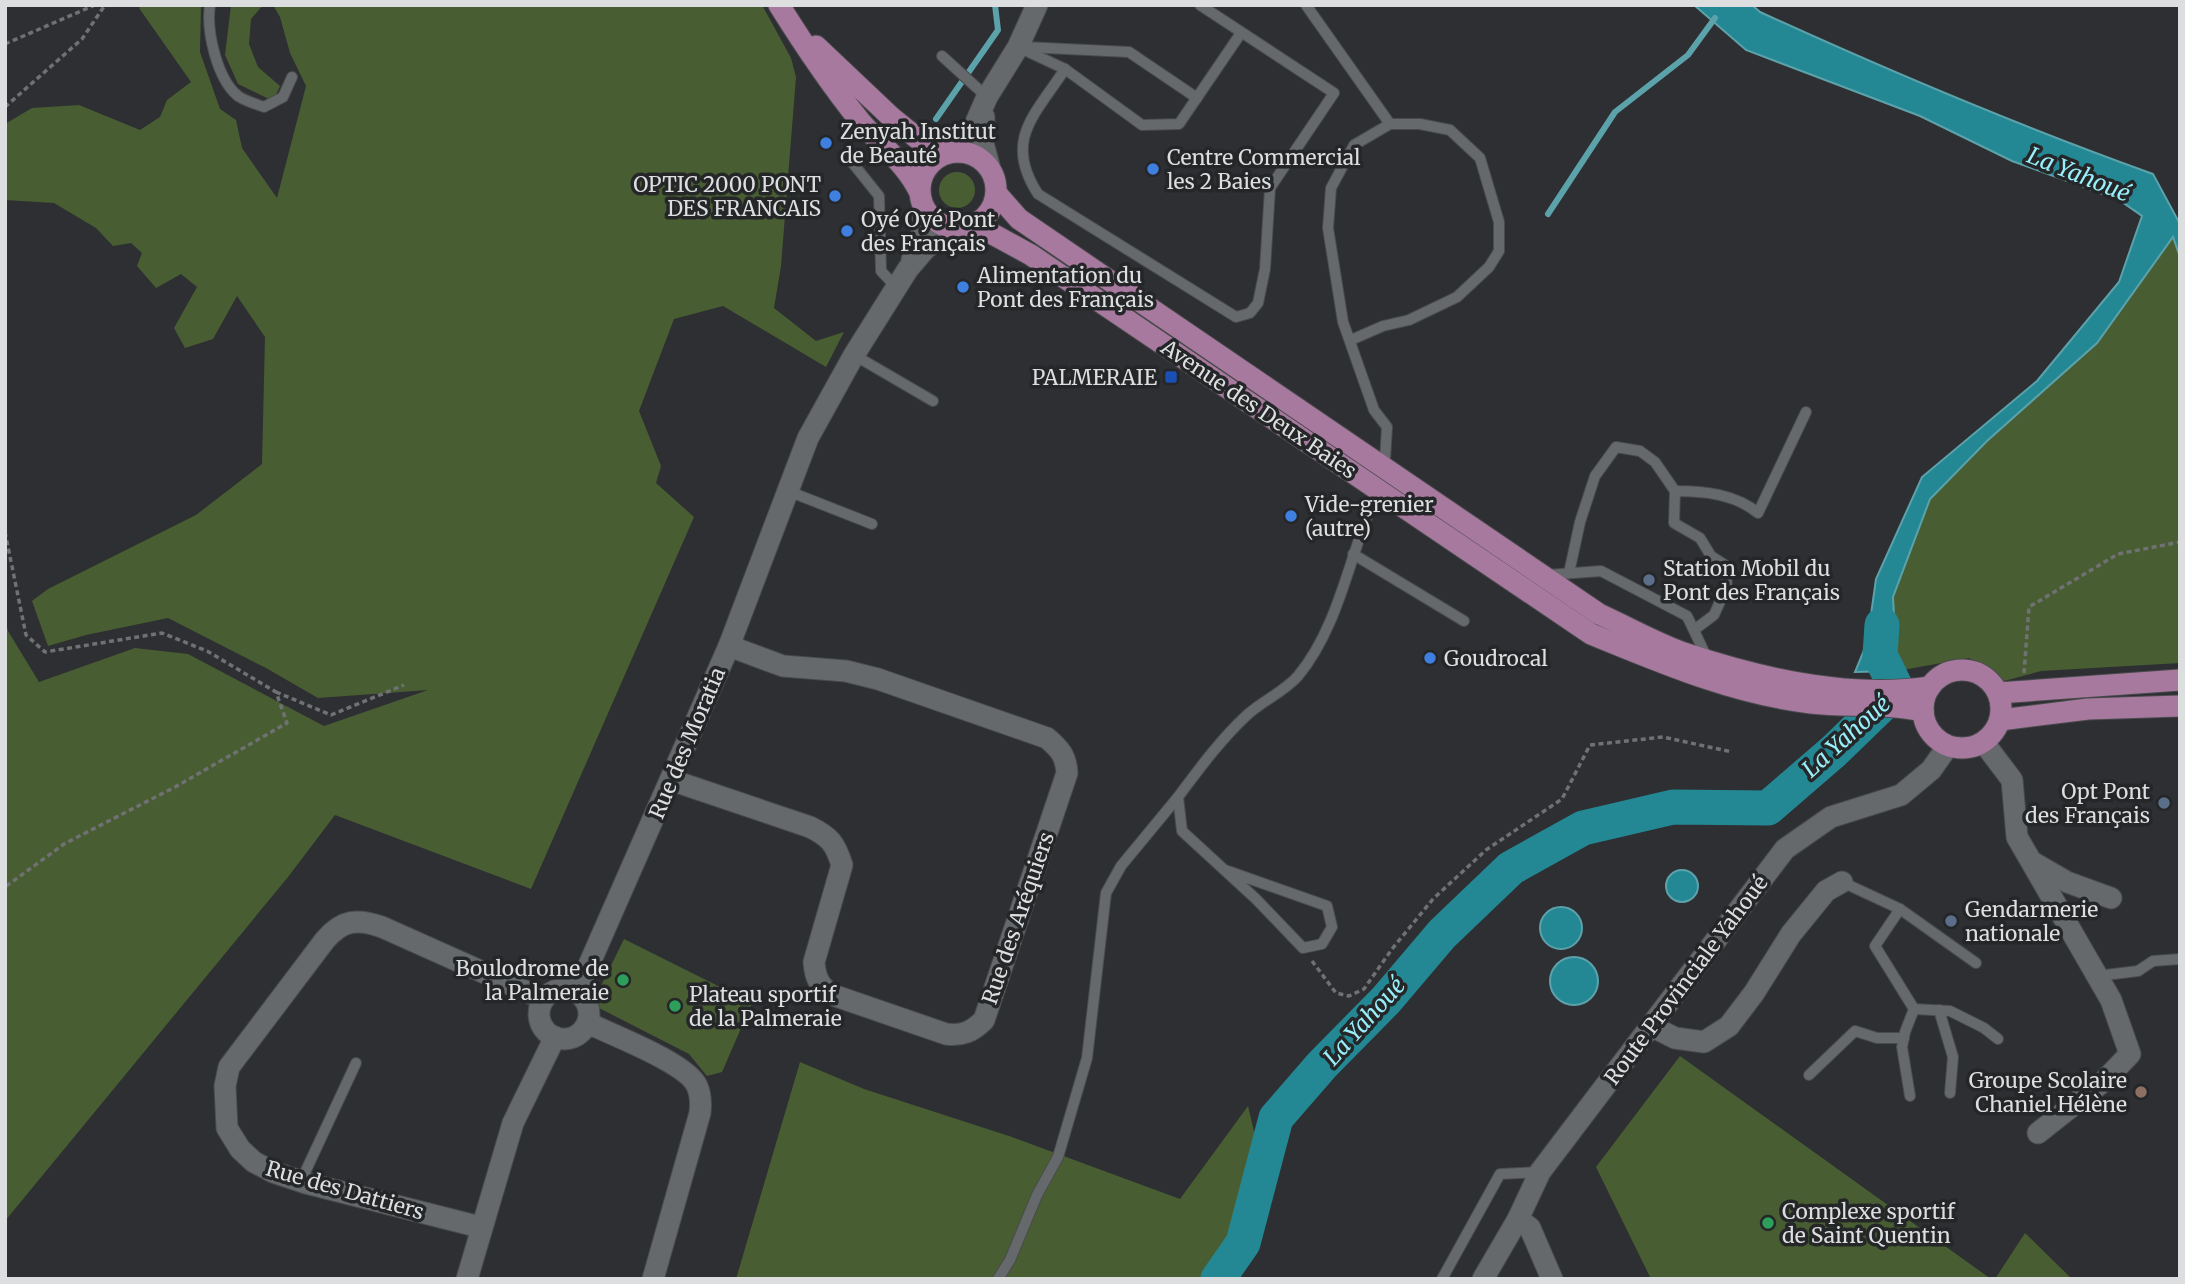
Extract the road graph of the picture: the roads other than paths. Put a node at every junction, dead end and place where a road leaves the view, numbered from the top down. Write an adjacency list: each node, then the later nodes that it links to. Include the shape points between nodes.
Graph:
1 (210, 5): 10 (lane, via 208,20 220,71 239,96 264,107 283,97)
2 (1038, 5): 7 (street)
3 (1200, 5): 6 (lane)
4 (1306, 5): 13 (lane)
5 (783, 12): 14 (main road, via 891,117 928,147); 18 (main road, via 862,124 911,174)
6 (1241, 33): 9 (lane, via 1334,93 1270,188 1258,303 1250,313 1236,317 1038,194 1027,177 1021,146 1024,132); 11 (lane)
7 (1018, 47): 9 (lane); 11 (lane, via 1129,52); 12 (street)
8 (942, 56): 12 (lane)
9 (1065, 69): 11 (lane, via 1142,125 1179,124)
10 (292, 77)
11 (1197, 98)
12 (986, 101): 14 (street, via 969,138); 16 (street, via 983,143)
13 (1390, 124): 22 (lane, via 1354,145 1331,188 1328,228 1343,322); 22 (lane, via 1450,131 1480,158 1499,222 1499,251 1457,297)
14 (953, 152): 16 (main road, via 973,155); 18 (main road, via 932,161 925,170)
15 (851, 161): 21 (lane, via 879,196 881,271)
16 (990, 169): 17 (main road)
17 (997, 194): 19 (main road, via 986,217); 26 (main road, Avenue des Deux Baies, via 1019,219)
18 (921, 199): 19 (main road, via 931,218 942,225); 20 (street, Rue des Moratia, via 923,228)
19 (965, 227): 20 (street, Rue des Moratia, via 926,248); 27 (main road, Avenue des Deux Baies, via 1031,255)
20 (908, 269): 21 (street, Rue des Moratia)
21 (897, 288): 23 (street, Rue des Moratia)
22 (1351, 340): 26 (lane, via 1374,410 1387,427)
23 (854, 355): 24 (lane); 28 (street, Rue des Moratia, via 808,438)
24 (933, 401)
25 (1806, 412): 29 (lane, via 1758,513 1746,503 1703,491)
26 (1383, 467): 33 (main road, Avenue des Deux Baies)
27 (1378, 490): 31 (lane); 40 (main road, Avenue des Deux Baies, via 1591,634 1681,671 1759,694)
28 (788, 491): 30 (lane); 36 (street, Rue des Moratia)
29 (1675, 491): 32 (lane, via 1655,462 1640,451 1616,447 1595,476); 35 (lane, via 1674,523 1700,538 1711,556 1725,565 1727,586 1714,615)
30 (872, 524)
31 (1353, 554): 34 (lane); 47 (lane, via 1323,638 1297,677 1247,715)
32 (1569, 573): 33 (lane); 35 (lane, via 1601,571 1688,616)
33 (1542, 575): 37 (main road, Avenue des Deux Baies, via 1599,614)
34 (1464, 621)
35 (1694, 630): 37 (lane)
36 (729, 646): 46 (street, Rue des Moratia); 46 (street, Rue des Aréquiers, via 783,666 846,671 877,679 1047,738 1059,748 1067,773 984,1020 965,1034 946,1034 830,994 820,986 814,962 842,865 828,836)
37 (1708, 660): 40 (main road, Avenue des Deux Baies)
38 (2180, 680): 39 (main road)
39 (1998, 693): 41 (main road, via 1992,683 1959,670 1938,678); 43 (main road)
40 (1814, 695): 41 (main road)
41 (1913, 703): 45 (main road, via 1930,732)
42 (2180, 706): 43 (main road, via 2088,709)
43 (2000, 720): 44 (main road)
44 (1984, 743): 45 (main road, via 1960,749); 48 (street, via 2011,780 2017,836)
45 (1948, 746): 61 (street, Route Provinciale Yahoué, via 1931,770 1901,795 1830,817 1784,849)
46 (671, 780): 56 (street, Rue des Moratia)
47 (1178, 797): 49 (lane, via 1182,831); 76 (lane, via 1121,866 1106,893 1084,1070 1058,1157)
48 (2032, 862): 51 (street, via 2067,882); 55 (street)
49 (1225, 870): 49 (lane, via 1303,948 1322,944 1332,927 1327,906)
50 (1842, 882): 52 (lane); 61 (street, via 1826,891 1791,934 1729,1026 1704,1042 1675,1038)
51 (2112, 898)
52 (1900, 909): 54 (lane); 58 (lane, via 1875,946)
53 (2180, 959): 55 (lane, via 2153,961 2138,971)
54 (1976, 963)
55 (2098, 976): 69 (street, via 2130,1054)
56 (578, 992): 57 (street, via 555,990); 60 (street, via 587,1002)
57 (544, 999): 62 (street, via 540,1021); 71 (street, Rue des Dattiers, via 365,920 334,929 229,1067 225,1086 227,1128 240,1149 273,1172)
58 (1914, 1009): 59 (lane); 63 (lane)
59 (1939, 1010): 64 (lane, via 1950,1011); 67 (lane, via 1953,1057)
60 (587, 1023): 62 (street, via 570,1038); 75 (street, via 688,1073 701,1099 701,1113)
61 (1651, 1026): 70 (street, Route Provinciale Yahoué)
62 (555, 1037): 73 (street, via 513,1124)
63 (1904, 1038): 66 (lane, via 1877,1038 1855,1031); 68 (lane)
64 (1998, 1039)
65 (356, 1063): 71 (lane)
66 (1809, 1075)
67 (1950, 1093)
68 (1910, 1096)
69 (2038, 1133)
70 (1540, 1171): 72 (street, Route Provinciale Yahoué); 77 (lane, via 1500,1174)
71 (301, 1181): 73 (street, Rue des Dattiers)
72 (1518, 1219): 78 (street, Route Provinciale Yahoué); 79 (street, via 1530,1228)
73 (480, 1227): 74 (street)
74 (467, 1279)
75 (653, 1279)
76 (998, 1279)
77 (1442, 1279)
78 (1483, 1279)
79 (1552, 1279)

